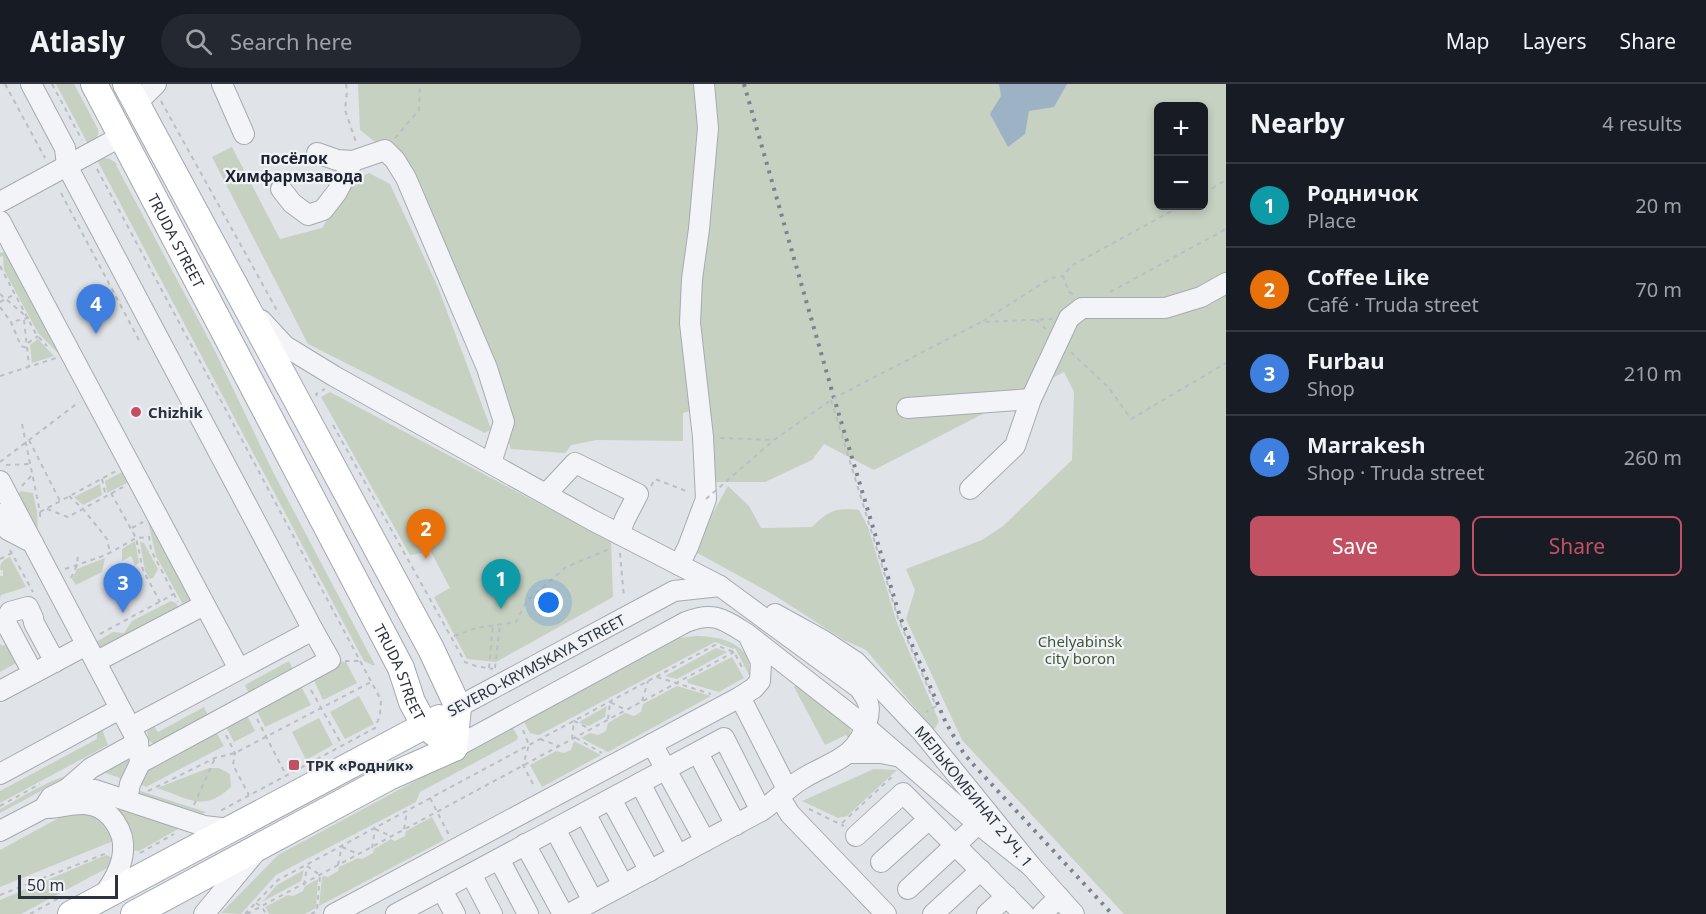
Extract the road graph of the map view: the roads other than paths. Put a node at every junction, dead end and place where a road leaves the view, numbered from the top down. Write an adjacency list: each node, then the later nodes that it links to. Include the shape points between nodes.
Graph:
1 (31, 84): 10 (street, via 65,148)
2 (94, 84): 7 (main road, TRUDA STREET)
3 (222, 84): 6 (street)
4 (704, 84): 26 (street, via 708,128 690,323 703,437 705,499)
5 (143, 90): 16 (main road, TRUDA STREET)
6 (243, 134)
7 (122, 136): 10 (street); 40 (main road, TRUDA STREET, via 401,668)
8 (317, 153): 9 (street)
9 (353, 161): 11 (street, via 323,210 308,215); 19 (street, via 385,150 406,178 487,368 504,422)
10 (67, 166): 12 (street); 30 (street)
11 (281, 189)
12 (0, 202)
13 (0, 221): 14 (street)
14 (6, 245): 29 (street)
15 (1226, 283): 17 (street, via 1201,297 1165,308 1082,308 1069,318)
16 (241, 298): 19 (street, via 285,346); 38 (main road, TRUDA STREET, via 431,649)
17 (1031, 399): 18 (street); 21 (street, via 1015,446)
18 (907, 408)
19 (491, 464): 22 (street)
20 (6, 488): 25 (street)
21 (970, 489)
22 (546, 494): 24 (street); 24 (street, via 575,464 638,494)
23 (0, 514): 25 (street, via 8,530)
24 (620, 534): 26 (street)
25 (33, 543): 32 (street)
26 (679, 565): 28 (street)
27 (36, 575): 32 (street)
28 (720, 586): 38 (street, SEVERO-KRYMSKAYA STREET, via 674,591); 41 (street, via 859,688 867,699); 73 (street, МЕЛЬКОМБИНАТ 2 УЧ. 1, via 824,640 856,662 923,733)
29 (204, 604): 32 (street); 34 (street)
30 (313, 630): 34 (street); 47 (street, via 330,660)
31 (747, 634): 37 (street, via 761,662 760,681); 41 (street, МЕЛЬКОМБИНАТ 2 УЧ. 1); 44 (street, МЕЛЬКОМБИНАТ 2 УЧ. 1, via 726,621 708,616 686,622)
32 (88, 649): 33 (street); 39 (street)
33 (55, 662): 35 (street); 35 (street, via 28,607 10,612 5,621)
34 (239, 669): 42 (street)
35 (33, 673): 36 (street)
36 (0, 691)
37 (740, 698): 43 (street); 53 (street)
38 (458, 708): 40 (main road, SEVERO-KRYMSKAYA STREET); 44 (main road)
39 (118, 710): 42 (street); 50 (street)
40 (425, 726): 44 (main road, TRUDA STREET); 63 (main road, SEVERO-KRYMSKAYA STREET)
41 (866, 726): 46 (street); 48 (street, МЕЛЬКОМБИНАТ 2 УЧ. 1)
42 (135, 734): 47 (street); 52 (street)
43 (652, 744): 49 (street); 62 (street)
44 (453, 748): 69 (main road, via 389,777)
45 (698, 753): 49 (street); 57 (street, via 724,738); 61 (street)
46 (850, 753): 48 (street, via 881,753); 53 (street)
47 (140, 763): 55 (street)
48 (899, 765): 60 (street, МЕЛЬКОМБИНАТ 2 УЧ. 1)
49 (667, 769): 51 (street); 67 (street)
50 (0, 774)
51 (640, 783): 54 (street); 70 (street)
52 (67, 789): 55 (street, via 94,790); 56 (street, via 51,797)
53 (784, 793): 57 (street); 95 (street, via 790,814 854,892)
54 (611, 799): 58 (street); 75 (street)
55 (127, 800): 63 (street, via 204,826)
56 (44, 808): 66 (street); 82 (street, via 92,805 113,818 123,851 112,883)
57 (761, 811): 61 (street)
58 (585, 813): 64 (street); 78 (street)
59 (929, 819): 65 (street, via 903,793); 68 (street); 72 (street)
60 (978, 824): 68 (street); 73 (street, МЕЛЬКОМБИНАТ 2 УЧ. 1)
61 (736, 825): 67 (street)
62 (524, 826): 64 (street); 71 (street); 77 (street); 93 (street)
63 (230, 829): 82 (main road, SEVERO-KRYMSKAYA STREET)
64 (555, 829): 83 (street)
65 (849, 830)
66 (0, 831)
67 (705, 841): 70 (street)
68 (956, 845): 74 (street); 79 (street)
69 (259, 848): 87 (main road); 88 (street)
70 (678, 856): 75 (street)
71 (499, 859): 76 (street); 92 (street)
72 (881, 862)
73 (1030, 866): 81 (street)
74 (981, 870): 80 (street); 96 (street)
75 (650, 871): 78 (street)
76 (471, 874): 77 (street); 91 (street)
77 (439, 875): 84 (street); 85 (street); 90 (street)
78 (623, 885): 83 (street)
79 (908, 889)
80 (1007, 896): 97 (street); 98 (street)
81 (1059, 897): 99 (street); 100 (street)
82 (100, 899): 86 (main road, SEVERO-KRYMSKAYA STREET)
83 (593, 901): 94 (street)
84 (416, 909): 89 (street)
85 (325, 912)
86 (71, 914)
87 (134, 914)
88 (204, 914)
89 (396, 914)
90 (455, 914)
91 (492, 914)
92 (528, 914)
93 (563, 914)
94 (569, 914)
95 (886, 914)
96 (933, 914)
97 (987, 914)
98 (1024, 914)
99 (1042, 914)
100 (1074, 914)

